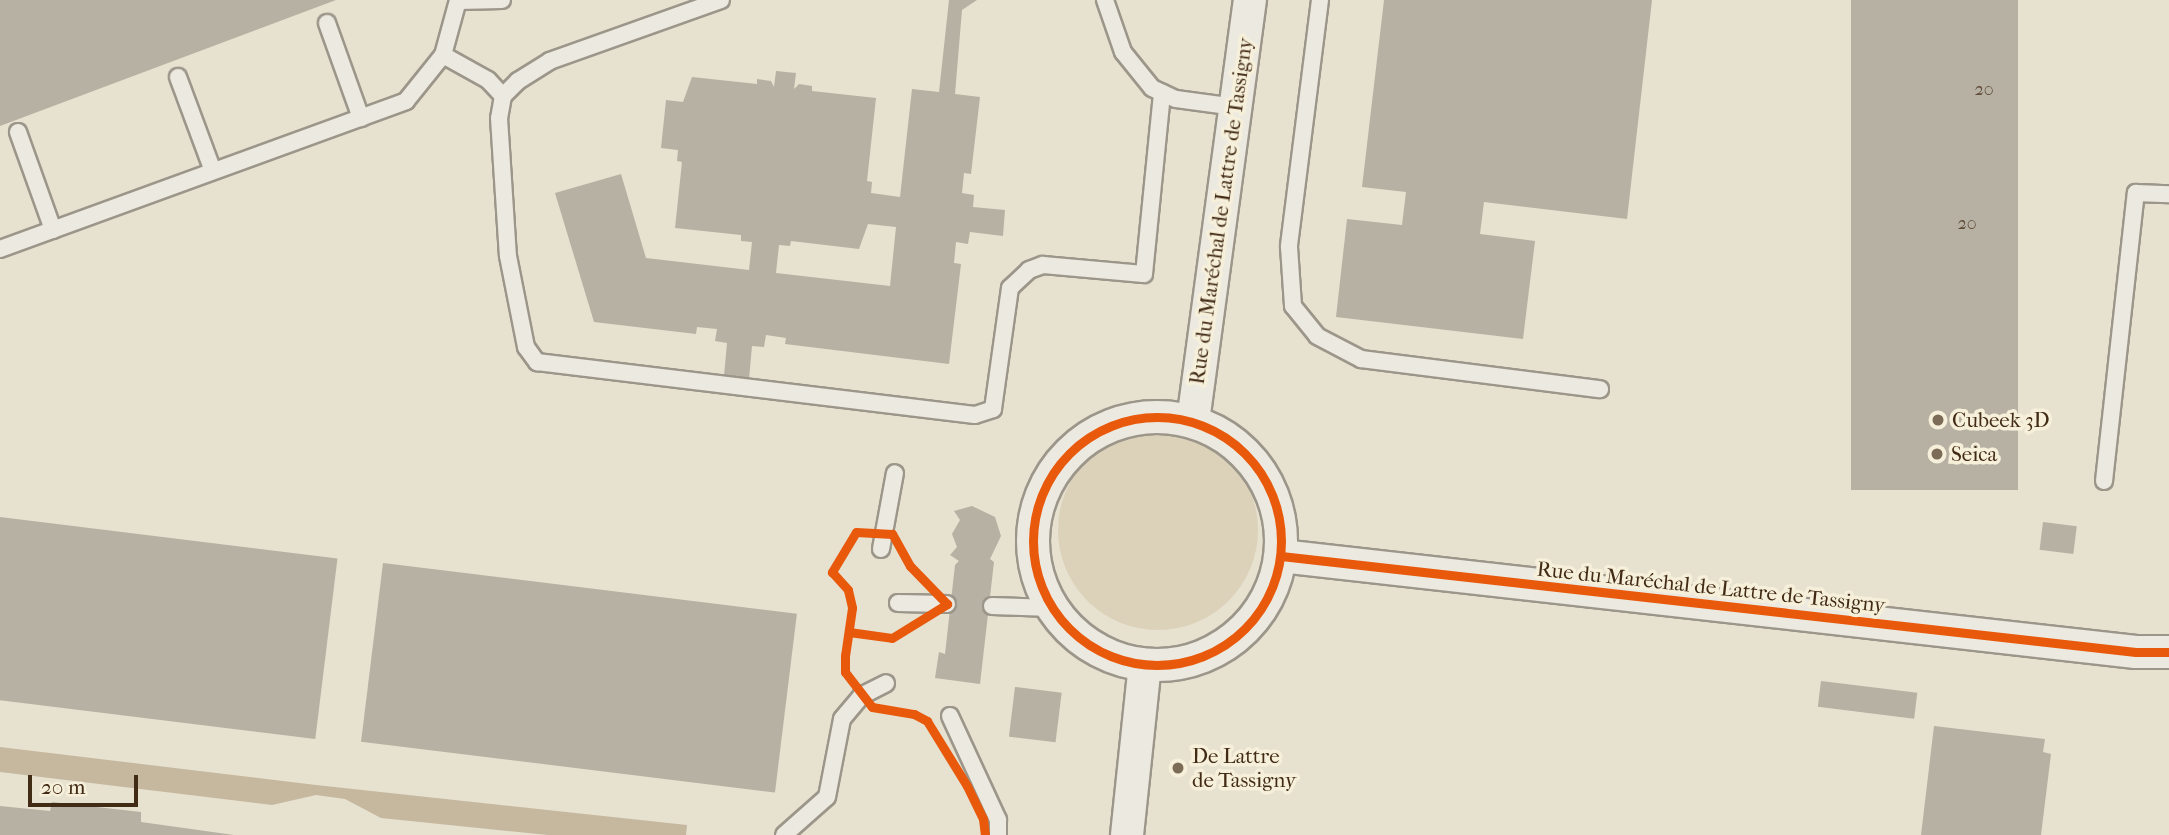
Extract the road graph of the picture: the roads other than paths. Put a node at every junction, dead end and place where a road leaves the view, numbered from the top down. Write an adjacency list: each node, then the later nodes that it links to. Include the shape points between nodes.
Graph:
1 (502, 0): 6 (lane)
2 (722, 0): 11 (lane, via 550,61 517,81)
3 (1105, 0): 10 (lane, via 1123,52 1152,88)
4 (1250, 0): 12 (street, Rue du Maréchal de Lattre de Tassigny)
5 (1320, 0): 19 (lane, via 1289,247 1293,306 1317,336 1361,359)
6 (458, 1): 8 (lane)
7 (327, 23): 13 (lane)
8 (443, 55): 11 (lane, via 488,80); 13 (lane, via 406,101)
9 (178, 77): 15 (lane)
10 (1162, 93): 11 (lane, via 1144,274 1042,265 1029,270 1010,288 993,409 975,415 537,362 526,347 508,257 499,118); 12 (lane)
11 (503, 96)
12 (1235, 107): 20 (street, Rue du Maréchal de Lattre de Tassigny)
13 (361, 118): 15 (lane)
14 (18, 132): 17 (lane)
15 (213, 171): 17 (lane)
16 (2169, 194): 22 (lane, via 2136,194)
17 (53, 230): 18 (lane)
18 (0, 249)
19 (1600, 389)
20 (1193, 421): 24 (street, via 1224,436 1251,459 1270,488 1280,521); 28 (street, via 1157,416 1122,422 1089,437 1062,460 1043,491 1033,530 1036,571)
21 (895, 473): 23 (lane)
22 (2104, 481)
23 (881, 549)
24 (1281, 555): 29 (street, Rue du Maréchal de Lattre de Tassigny); 32 (street, via 1270,593 1249,624 1219,648 1183,663)
25 (898, 603): 26 (lane)
26 (947, 604)
27 (992, 606): 28 (lane)
28 (1052, 608): 32 (street, via 1077,636 1109,656)
29 (2136, 652): 30 (street, Rue du Maréchal de Lattre de Tassigny); 31 (street, Rue du Maréchal de Lattre de Tassigny)
30 (2169, 652)
31 (2169, 662)
32 (1145, 665): 37 (street)
33 (886, 683): 35 (lane, via 861,696 842,719 827,797)
34 (950, 716): 36 (lane, via 998,820)
35 (784, 835)
36 (998, 835)
37 (1127, 835)

